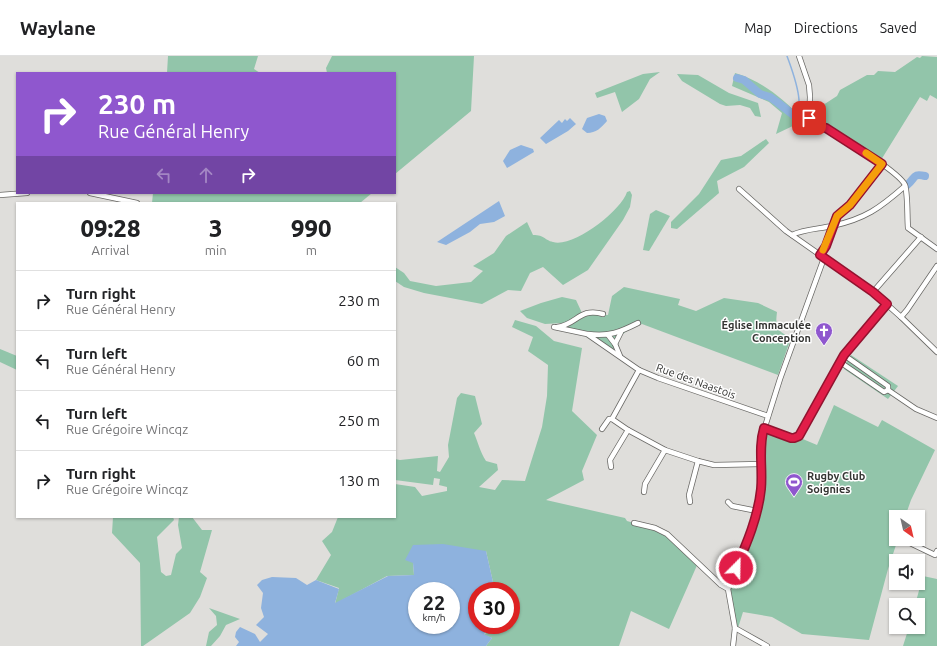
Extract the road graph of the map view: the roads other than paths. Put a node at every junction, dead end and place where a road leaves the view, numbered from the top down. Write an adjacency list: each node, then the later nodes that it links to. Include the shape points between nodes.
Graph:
1 (799, 56): 2 (street, via 810,97 809,123 814,127 826,128)
2 (882, 164): 3 (street, via 902,180); 9 (street, via 850,205 837,216)
3 (905, 186): 9 (street, via 871,213); 11 (street, via 908,228)
4 (739, 189): 10 (street)
5 (16, 194): 7 (street)
6 (95, 194): 8 (street)
7 (0, 195)
8 (132, 202)
9 (833, 226): 10 (street); 13 (street)
10 (792, 235): 13 (street)
11 (920, 237): 12 (street); 16 (street)
12 (937, 249)
13 (820, 255): 14 (street)
14 (824, 258): 16 (street); 33 (street)
15 (937, 266): 19 (street)
16 (873, 292): 17 (street)
17 (887, 304): 19 (street); 28 (street)
18 (603, 314): 20 (street, Rue des Naastois, via 585,313)
19 (901, 317): 27 (street)
20 (569, 322): 22 (street); 22 (street, Rue des Naastois, via 554,327)
21 (638, 323): 23 (street, Rue des Naastois)
22 (569, 330): 24 (street, Rue des Naastois)
23 (621, 332): 25 (street, Rue des Naastois); 26 (street)
24 (587, 334): 25 (street, Rue des Naastois); 29 (street, Rue des Naastois)
25 (608, 335): 26 (street, Rue des Naastois)
26 (615, 344): 29 (street, Rue des Naastois)
27 (937, 352)
28 (844, 355): 30 (street); 32 (street, via 888,386)
29 (622, 358): 31 (street, Rue des Naastois)
30 (840, 362): 32 (street, via 884,392); 36 (street, via 799,436 791,438)
31 (640, 370): 33 (street, Rue des Naastois); 35 (street)
32 (888, 390): 34 (street, via 916,409)
33 (768, 416): 36 (street)
34 (937, 418)
35 (612, 419): 37 (street, via 609,419); 38 (street)
36 (764, 428): 41 (street)
37 (602, 429)
38 (628, 430): 39 (street); 42 (street, via 610,460)
39 (665, 450): 40 (street); 43 (street, via 644,484)
40 (698, 461): 41 (street, via 714,465); 44 (street, via 689,495)
41 (760, 464): 46 (street, via 761,488)
42 (611, 467)
43 (644, 492)
44 (690, 502)
45 (728, 502): 46 (street, via 732,506)
46 (757, 511): 50 (street)
47 (634, 523): 50 (street, via 667,534)
48 (916, 546): 49 (street, via 935,555)
49 (937, 551)
50 (728, 589): 51 (street)
51 (735, 628): 52 (street); 53 (street)
52 (733, 646)
53 (767, 646)

